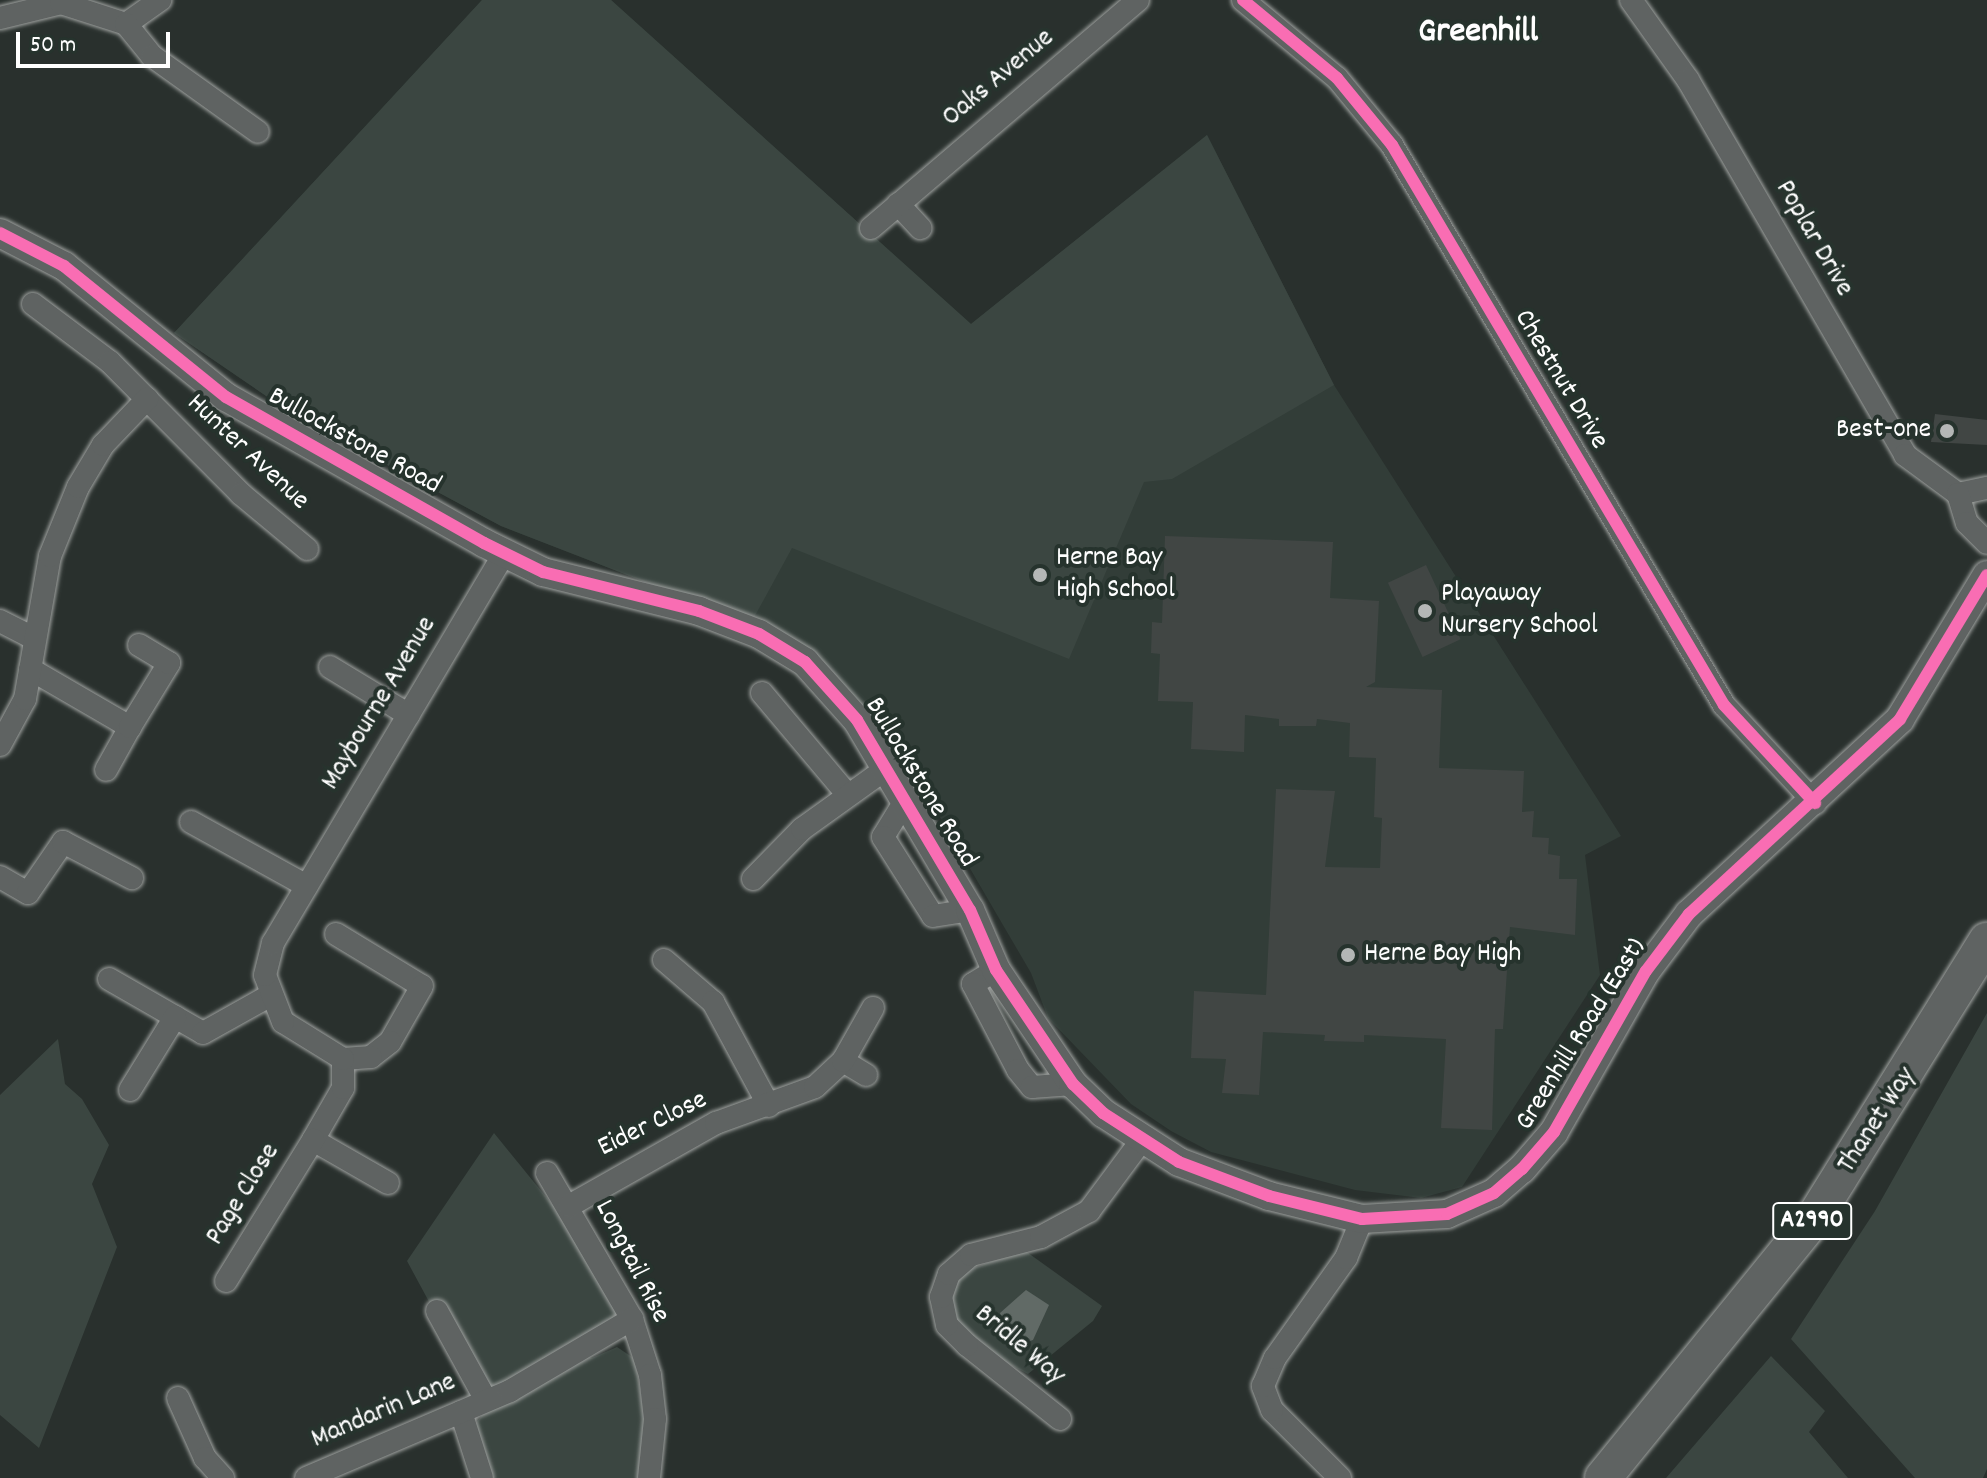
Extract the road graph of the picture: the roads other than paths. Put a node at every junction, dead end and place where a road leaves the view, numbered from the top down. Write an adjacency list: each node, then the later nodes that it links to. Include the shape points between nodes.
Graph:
1 (160, 0): 6 (street)
2 (1138, 0): 8 (street, Oaks Avenue)
3 (1243, 0): 32 (street, Chestnut Drive, via 1337,78 1392,145 1724,705)
4 (1631, 0): 15 (street, Poplar Drive, via 1688,80 1905,455)
5 (0, 18): 6 (street, via 61,3)
6 (126, 24): 7 (street, via 152,56)
7 (258, 132)
8 (898, 204): 9 (street, Oaks Avenue); 10 (street)
9 (871, 228)
10 (920, 228)
11 (0, 233): 18 (street, Bullockstone Road, via 64,266 226,397)
12 (33, 304): 13 (street, Hunter Avenue, via 110,362)
13 (147, 399): 17 (street, Hunter Avenue, via 241,494); 21 (street, Hunter Avenue, via 103,445 78,487 50,556)
14 (1987, 488): 15 (street)
15 (1958, 494): 16 (street, Poplar Drive, via 1967,523)
16 (1987, 543)
17 (307, 549)
18 (505, 553): 26 (street, Maybourne Avenue); 29 (street, Bullockstone Road, via 543,572 699,611 759,634 805,662 831,687)
19 (1987, 575): 32 (street, Greenhill Road (East), via 1900,719)
20 (0, 621): 21 (street)
21 (31, 637): 24 (street, Hunter Avenue)
22 (139, 645): 27 (street, via 169,663)
23 (330, 667): 26 (street)
24 (30, 669): 27 (street); 28 (street, Hunter Avenue, via 25,699)
25 (762, 693): 31 (street)
26 (409, 715): 37 (street, Maybourne Avenue)
27 (130, 727): 30 (street)
28 (0, 745)
29 (887, 768): 31 (street, Bullockstone Road); 51 (street, Bullockstone Road, via 970,910 996,970 1073,1084)
30 (106, 770)
31 (847, 794): 36 (street, Bullockstone Road)
32 (1815, 803): 54 (street, Greenhill Road (East), via 1734,866 1689,914 1646,971 1554,1132)
33 (191, 822): 37 (street)
34 (0, 877): 35 (street, via 28,893 63,842)
35 (132, 878)
36 (753, 879)
37 (307, 886): 42 (street, Maybourne Avenue, via 273,943 265,975)
38 (336, 934): 45 (street, via 422,986 390,1042 371,1057)
39 (1987, 941): 69 (main road, Thanet Way / A2990, via 1813,1220)
40 (664, 960): 49 (street, via 713,1002)
41 (109, 979): 44 (street)
42 (269, 996): 44 (street, via 203,1033); 45 (street, via 283,1022)
43 (873, 1008): 46 (street, Eider Close)
44 (175, 1017): 48 (street)
45 (343, 1059): 50 (street, via 343,1088)
46 (843, 1061): 47 (street); 49 (street, Eider Close, via 815,1087)
47 (866, 1075)
48 (130, 1090)
49 (769, 1106): 55 (street, Eider Close, via 716,1123)
50 (313, 1140): 53 (street); 57 (street, Page Close)
51 (1141, 1141): 56 (street, Bullockstone Road, via 1218,1178); 63 (street, Bridle Way, via 1089,1211 1041,1237 971,1255 949,1274 941,1297 947,1325)
52 (547, 1173): 55 (street, Longtail Rise)
53 (388, 1183)
54 (1494, 1193): 56 (street, Bullockstone Road, via 1447,1214)
55 (569, 1206): 59 (street, Longtail Rise)
56 (1362, 1219): 68 (street, via 1346,1258 1275,1358 1263,1386 1272,1410)
57 (226, 1281)
58 (437, 1311): 61 (street, Mandarin Lane)
59 (632, 1319): 61 (street, Mandarin Lane); 67 (street, Longtail Rise, via 650,1375 655,1419)
60 (178, 1398): 64 (street, via 205,1458)
61 (486, 1400): 62 (street, Mandarin Lane)
62 (461, 1412): 65 (street, Mandarin Lane); 66 (street)
63 (1060, 1419)
64 (223, 1478)
65 (306, 1478)
66 (482, 1478)
67 (649, 1478)
68 (1340, 1478)
69 (1603, 1478)

